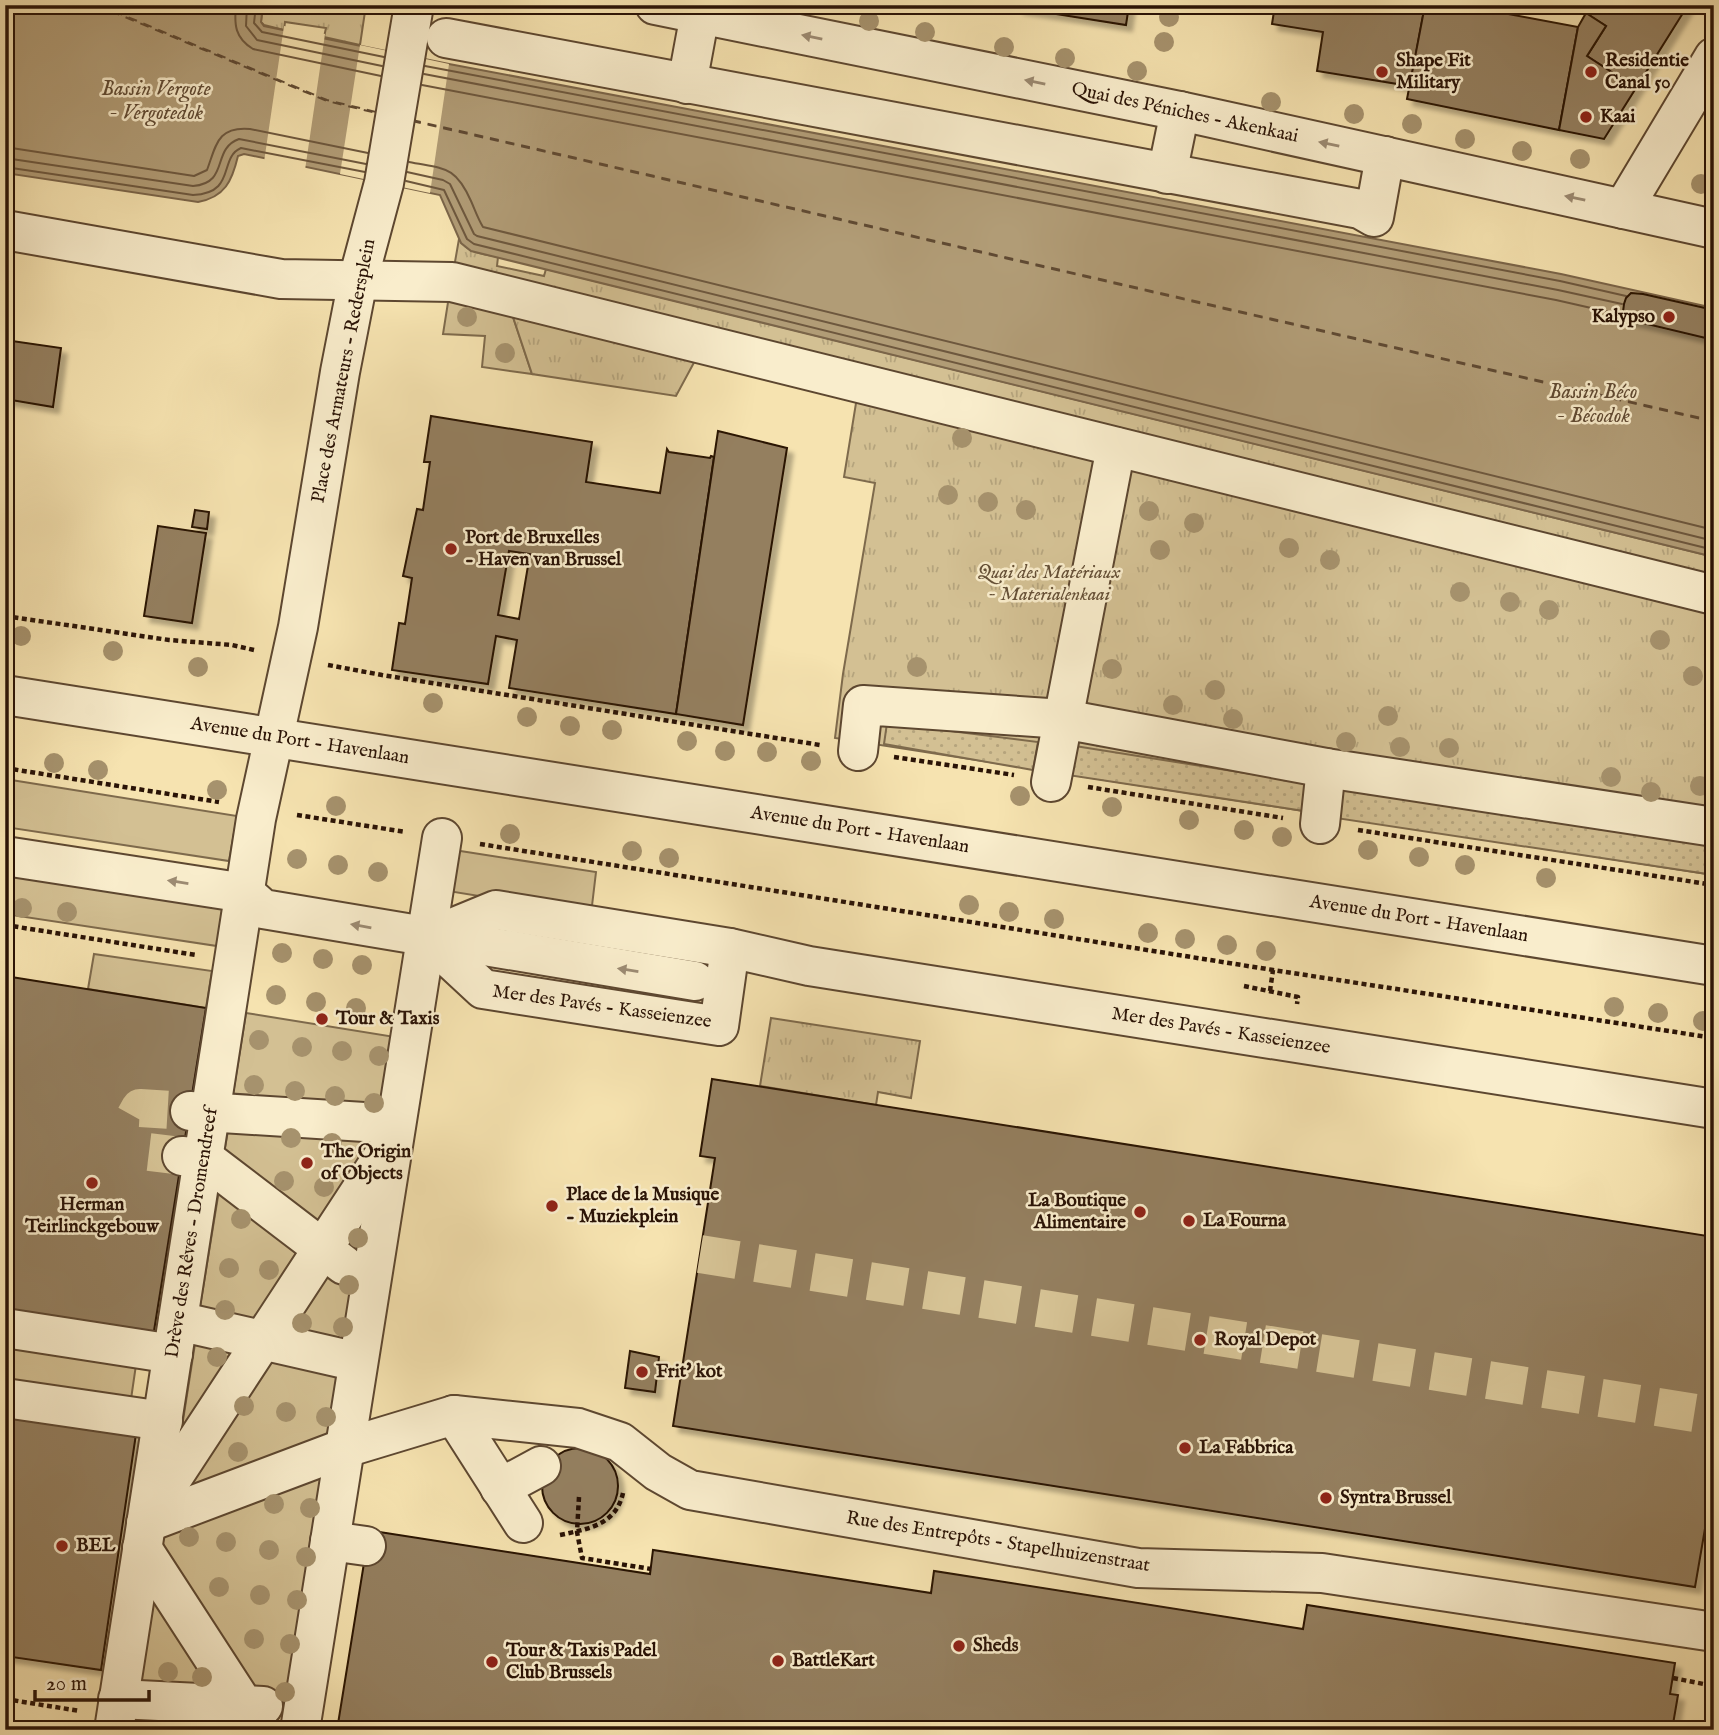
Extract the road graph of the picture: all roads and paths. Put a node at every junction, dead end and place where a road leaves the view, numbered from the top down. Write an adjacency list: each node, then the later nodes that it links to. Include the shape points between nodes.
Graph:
1 (414, 5): 13 (street, Place des Armateurs - Redersplein, via 384,183)
2 (654, 5): 3 (street, Quai des Péniches - Akenkaai)
3 (700, 15): 6 (street); 7 (street, Quai des Péniches - Akenkaai, one-way to 3)
4 (446, 38): 6 (street)
5 (1714, 57): 10 (street)
6 (687, 84): 9 (street)
7 (1180, 111): 8 (street, Quai des Péniches - Akenkaai, one-way to 7); 9 (street)
8 (1385, 156): 9 (street, via 1374,217 1360,209); 10 (street, Quai des Péniches - Akenkaai, one-way to 8)
9 (1167, 174)
10 (1623, 209): 11 (street, Quai des Péniches - Akenkaai)
11 (1714, 229)
12 (5, 230): 13 (street, via 281,279)
13 (358, 280): 14 (street, via 452,282); 18 (street, Place des Armateurs - Redersplein)
14 (1116, 447): 15 (street); 21 (street)
15 (1714, 595)
16 (5, 616): 17 (path)
17 (232, 645)
18 (291, 657): 19 (path); 22 (street, Place des Armateurs - Redersplein)
19 (382, 676)
20 (5, 695): 22 (street, Avenue du Port - Havenlaan)
21 (1063, 719): 23 (street, via 863,705); 25 (street); 26 (street)
22 (274, 737): 27 (street, Drève des Rêves - Dromendreef); 37 (street, Avenue du Port - Havenlaan)
23 (858, 751)
24 (5, 768): 27 (path)
25 (1326, 768): 28 (street); 29 (street)
26 (1051, 782)
27 (257, 814): 30 (path); 32 (street, Drève des Rêves - Dromendreef)
28 (1320, 824)
29 (1714, 827)
30 (442, 838): 34 (street); 38 (path)
31 (5, 856): 32 (street, one-way to 31)
32 (246, 893): 34 (street, one-way to 32, via 263,909); 36 (street, Drève des Rêves - Dromendreef)
33 (5, 925): 36 (path)
34 (428, 938): 35 (street, Mer des Pavés - Kasseienzee, via 496,910); 35 (street, Mer des Pavés - Kasseienzee, via 483,989 719,1026); 39 (street, one-way to 34); 46 (street)
35 (730, 948): 44 (street, Mer des Pavés - Kasseienzee, via 835,970)
36 (235, 962): 45 (street, Drève des Rêves - Dromendreef)
37 (1714, 966)
38 (1273, 970): 41 (path); 43 (path)
39 (695, 981)
40 (1244, 986): 41 (path)
41 (1270, 991): 42 (path)
42 (1289, 996)
43 (1714, 1038)
44 (1714, 1109)
45 (200, 1112): 46 (street); 47 (street, Drève des Rêves - Dromendreef)
46 (394, 1133): 48 (street); 49 (street)
47 (193, 1157): 48 (street); 51 (street, Drève des Rêves - Dromendreef)
48 (322, 1248): 49 (street); 52 (street)
49 (369, 1285): 53 (street)
50 (5, 1328): 51 (street)
51 (176, 1338): 52 (street); 56 (street, Drève des Rêves - Dromendreef)
52 (263, 1340): 53 (street); 60 (street)
53 (358, 1362): 57 (street)
54 (5, 1398): 56 (street)
55 (454, 1415): 57 (street, Rue des Entrepôts - Stapelhuizenstraat); 59 (street, via 525,1478); 61 (street, Rue des Entrepôts - Stapelhuizenstraat, via 578,1428 620,1442 657,1472 690,1490)
56 (163, 1421): 60 (street, Drève des Rêves - Dromendreef)
57 (345, 1448): 60 (street, Rue des Entrepôts - Stapelhuizenstraat); 70 (street, via 348,1544)
58 (579, 1497): 63 (path, via 577,1532 582,1558)
59 (523, 1523)
60 (145, 1529): 68 (street, Drève des Rêves - Dromendreef); 69 (street)
61 (926, 1531): 62 (street); 64 (street, Rue des Entrepôts - Stapelhuizenstraat, via 1138,1568 1322,1573)
62 (951, 1566)
63 (651, 1569)
64 (1714, 1632)
65 (1673, 1678): 66 (path)
66 (1714, 1686)
67 (5, 1699): 68 (path)
68 (116, 1715): 69 (street)
69 (252, 1718): 70 (street)
70 (302, 1718)

